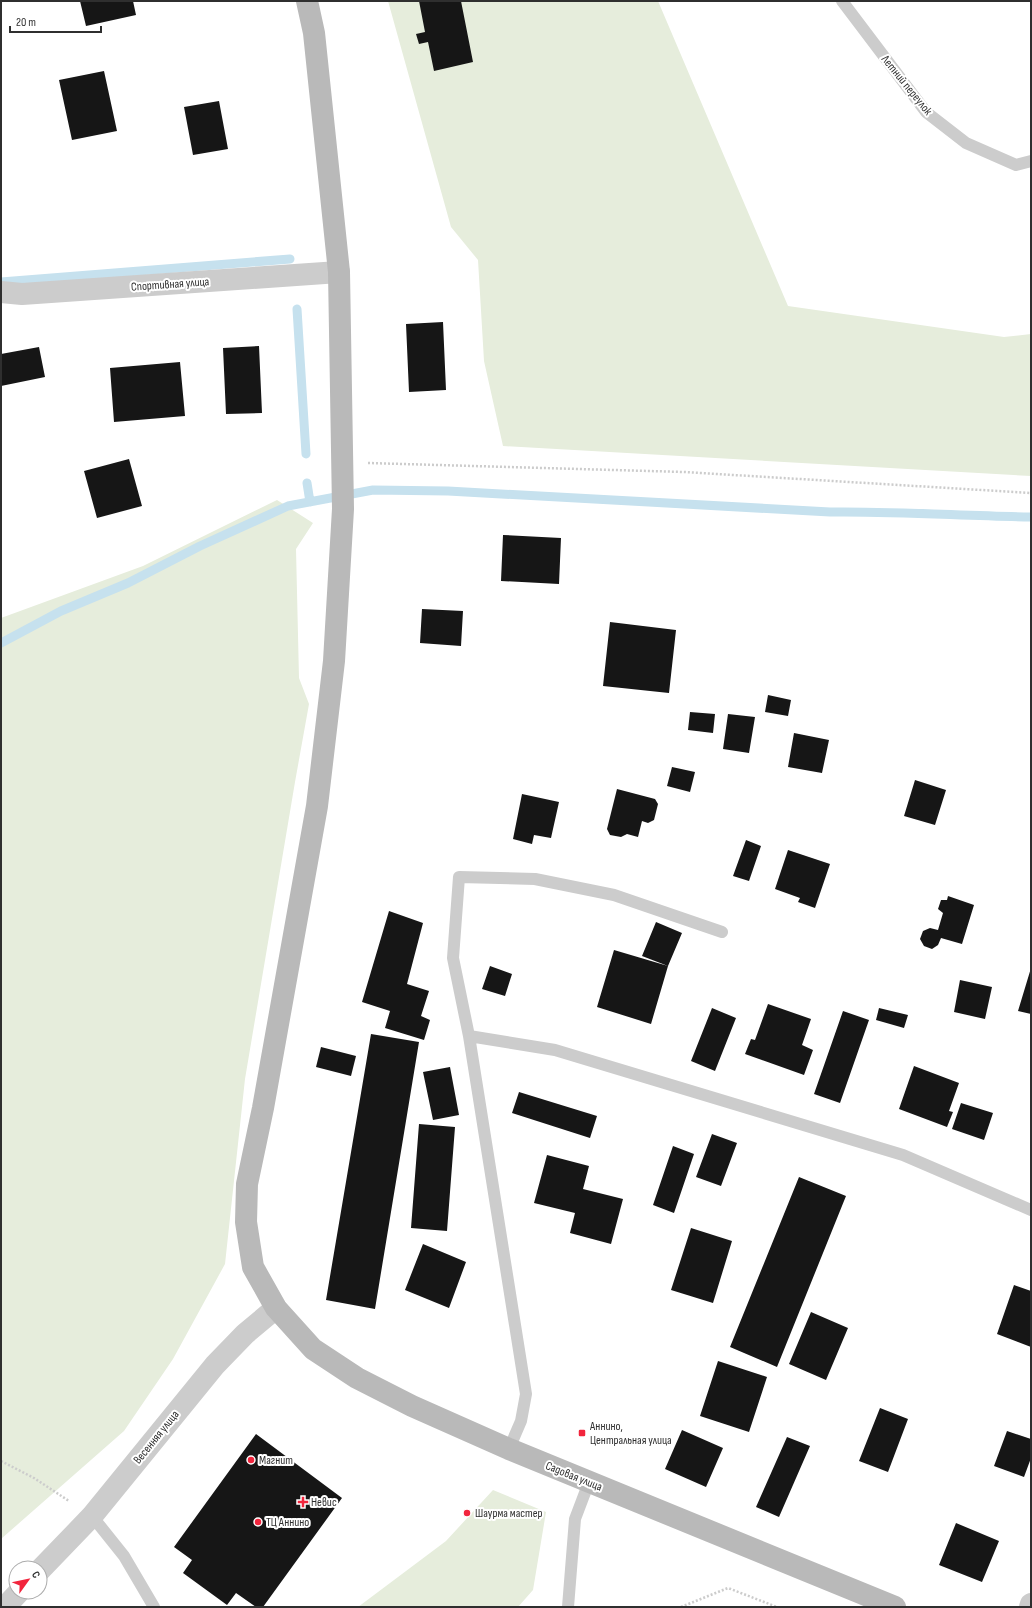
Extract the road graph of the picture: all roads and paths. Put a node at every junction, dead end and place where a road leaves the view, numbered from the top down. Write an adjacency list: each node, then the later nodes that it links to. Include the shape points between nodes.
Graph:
1 (307, 1): 4 (main road, Садовая улица, via 314,33)
2 (842, 1): 3 (lane, Летний переулок, via 926,112 966,143 1016,165)
3 (1031, 161)
4 (339, 272): 5 (street, Спортивная улица, via 22,294); 6 (main road, Садовая улица)
5 (1, 292)
6 (344, 463): 7 (path, via 684,472); 11 (main road, Садовая улица, via 334,661 317,806 247,1184 246,1222 253,1267)
7 (1031, 493)
8 (722, 932): 9 (lane, via 614,895 535,879 459,877 453,958)
9 (469, 1036): 10 (lane, via 555,1050 903,1155); 12 (lane, via 526,1394 521,1421)
10 (1031, 1210)
11 (276, 1308): 12 (main road, Садовая улица, via 313,1349 357,1378 412,1406); 15 (street, Весенняя улица, via 245,1334 215,1365)
12 (509, 1449): 14 (main road, Садовая улица)
13 (1, 1461): 15 (path, via 34,1478)
14 (589, 1482): 18 (lane, via 575,1519); 21 (main road, Садовая улица)
15 (92, 1516): 16 (street, Весенняя улица); 17 (lane, via 124,1556)
16 (48, 1562)
17 (154, 1607)
18 (568, 1607)
19 (681, 1607): 20 (path, via 728,1588)
20 (777, 1607)
21 (895, 1607)

